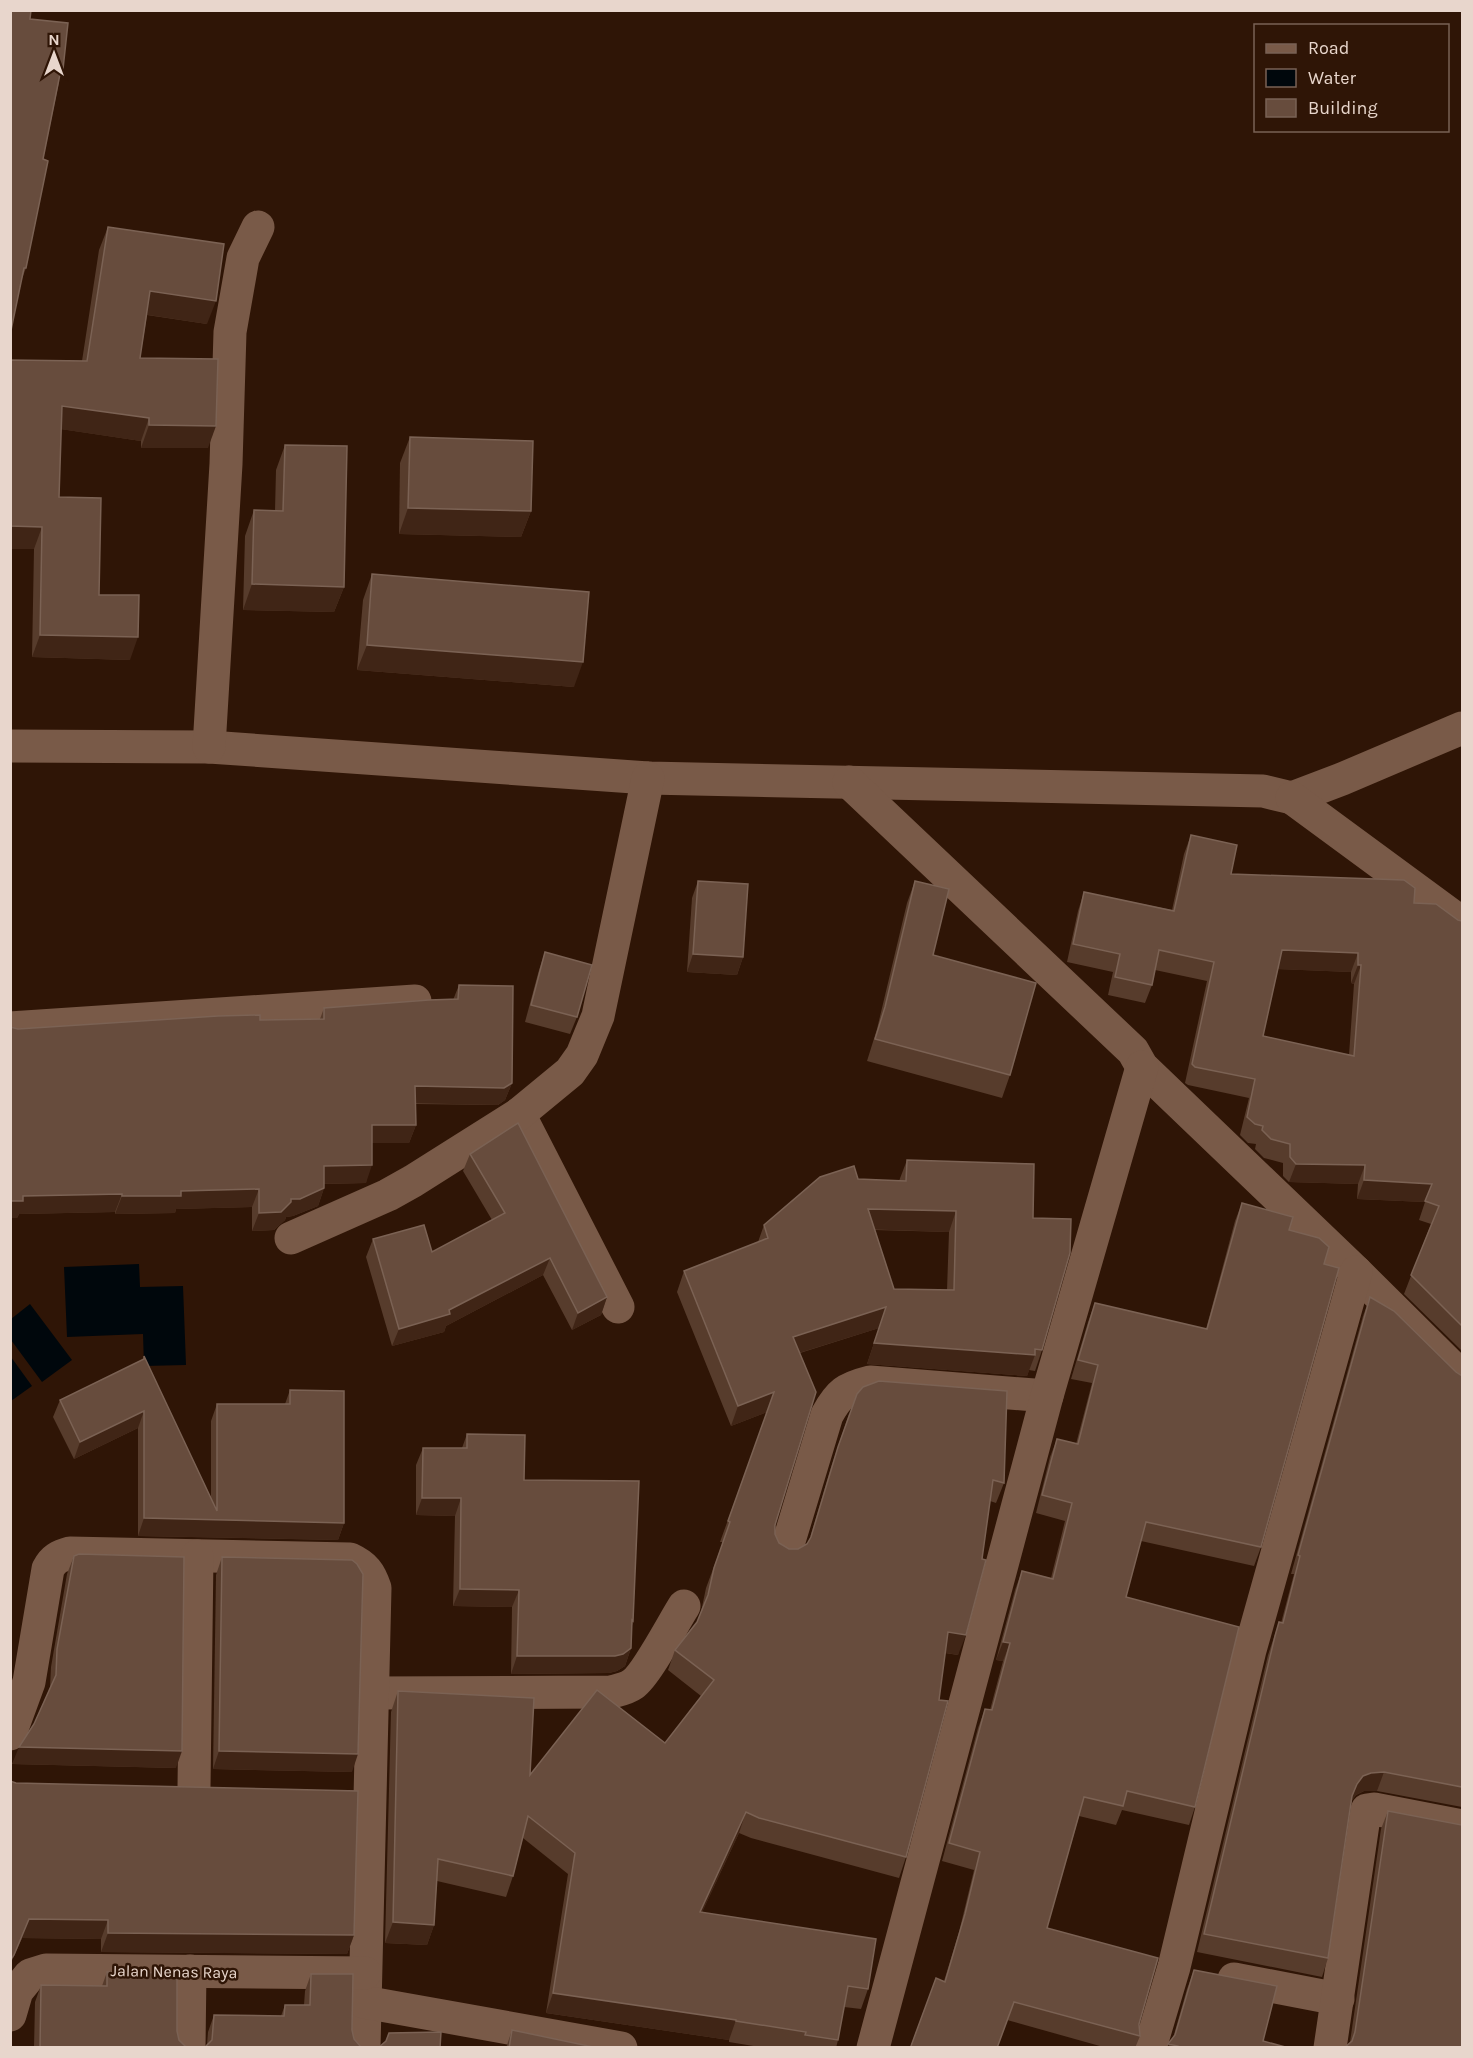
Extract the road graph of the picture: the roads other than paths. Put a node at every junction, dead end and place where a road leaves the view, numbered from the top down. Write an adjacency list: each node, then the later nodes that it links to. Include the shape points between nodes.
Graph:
1 (258, 227): 4 (street, via 243,258 230,332)
2 (1462, 728): 7 (street)
3 (10, 746): 4 (street)
4 (209, 747): 5 (street)
5 (648, 778): 6 (street); 12 (street, via 591,1036 570,1072)
6 (849, 782): 7 (street, via 1263,791); 11 (street, via 1133,1051)
7 (1292, 798): 8 (street)
8 (1462, 923)
9 (415, 1001): 10 (street)
10 (10, 1028)
11 (1142, 1067): 14 (street); 17 (street)
12 (519, 1114): 13 (street, via 388,1195); 15 (street)
13 (291, 1238)
14 (1356, 1272): 16 (street); 26 (street, via 1250,1650)
15 (618, 1307)
16 (1462, 1377)
17 (1047, 1396): 18 (street, via 870,1382 851,1387 836,1398 827,1415); 33 (street)
18 (786, 1551)
19 (198, 1556): 21 (street, via 350,1559 363,1566 375,1588); 22 (street, via 70,1553 52,1560 29,1682); 23 (street, via 206,1787)
20 (684, 1606): 21 (street, via 643,1672 626,1689)
21 (371, 1693): 27 (street, via 358,1791)
22 (10, 1734)
23 (160, 1786)
24 (1462, 1826): 28 (street, via 1367,1810)
25 (190, 1971): 27 (street, Jalan Nenas Raya); 29 (street, Jalan Nenas Raya, via 46,1970 30,1975 17,1990); 30 (street)
26 (1193, 1971): 28 (street); 34 (street)
27 (364, 1987): 31 (street); 32 (street, Jalan Nenas Raya)
28 (1338, 1999): 35 (street)
29 (10, 2015)
30 (189, 2048)
31 (364, 2048)
32 (621, 2048)
33 (873, 2048)
34 (1150, 2048)
35 (1330, 2048)

